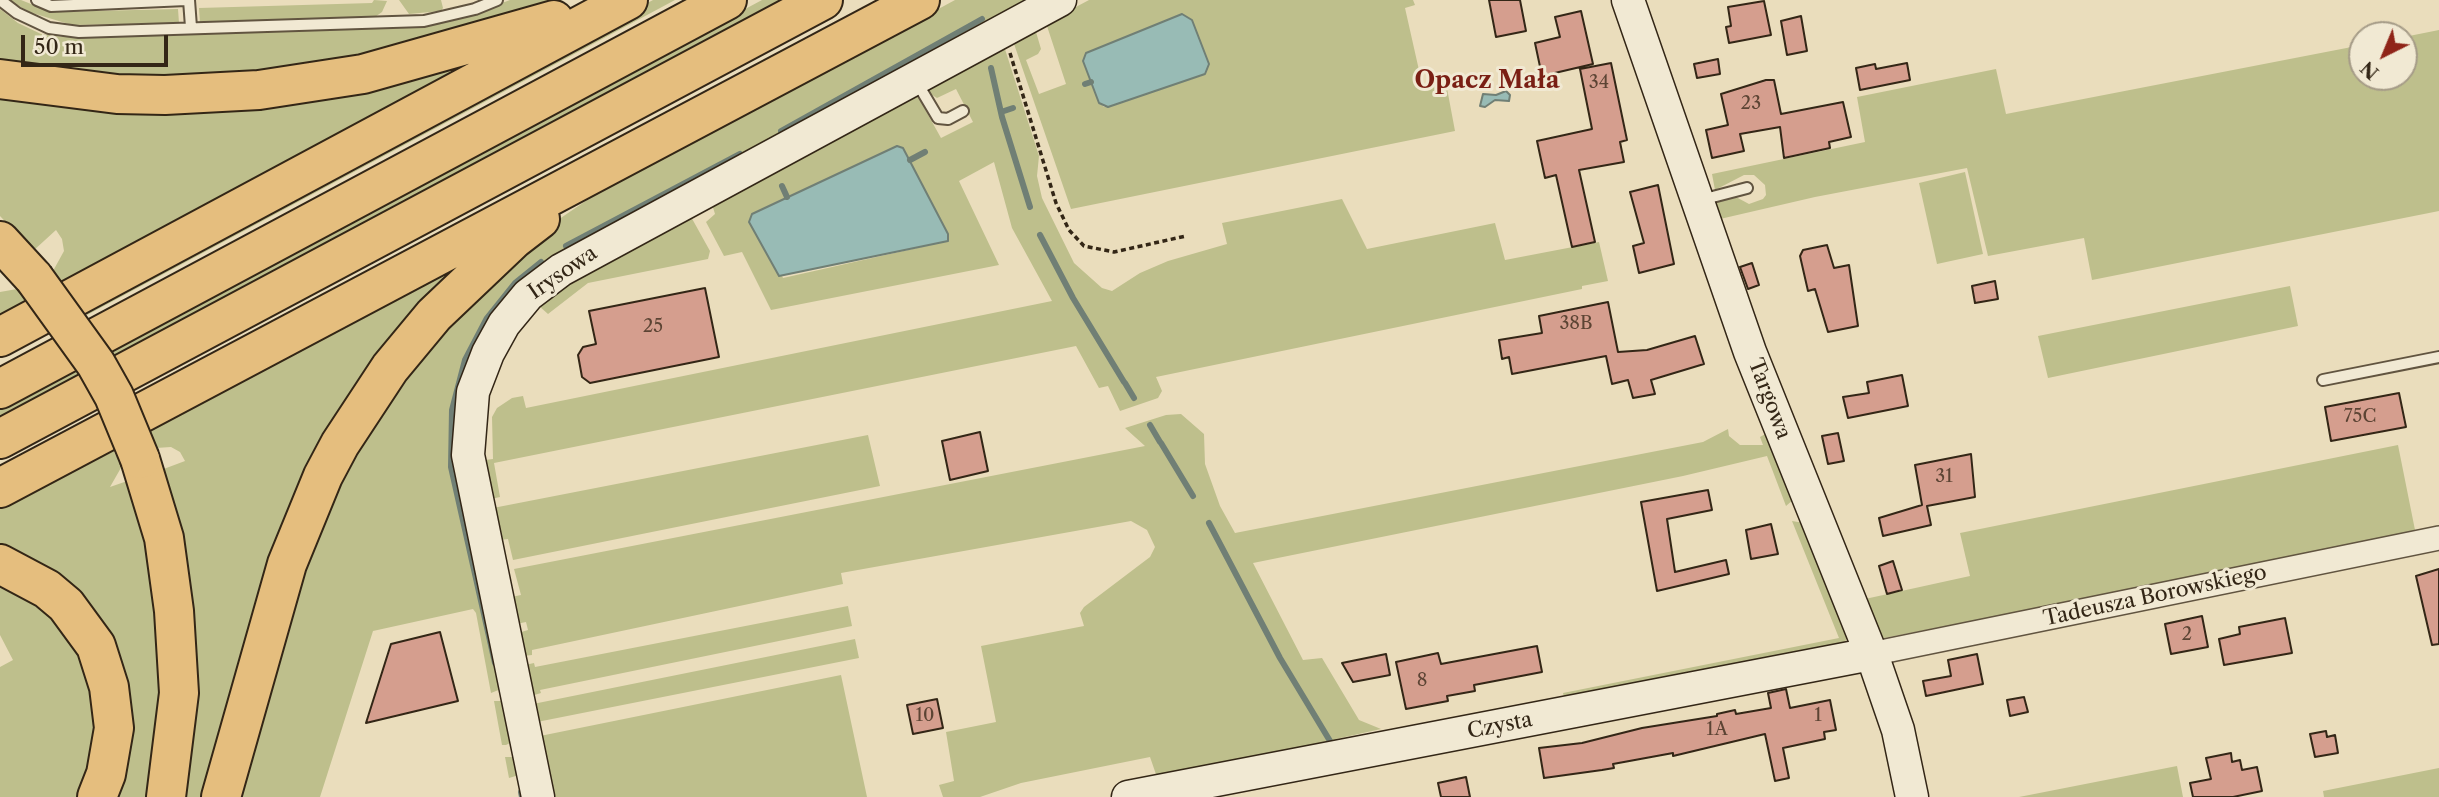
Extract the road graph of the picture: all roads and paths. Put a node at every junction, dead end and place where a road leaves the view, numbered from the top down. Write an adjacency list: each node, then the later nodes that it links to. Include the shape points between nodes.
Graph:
1 (37, 0): 2 (lane, via 51,6)
2 (188, 0): 12 (lane)
3 (497, 0): 12 (lane, via 424,20)
4 (616, 0): 15 (highway, via 424,59 280,88 117,94)
5 (628, 0): 22 (highway)
6 (727, 0): 25 (highway)
7 (823, 0): 26 (highway)
8 (920, 0): 17 (highway)
9 (1060, 0): 13 (street, Irysowa)
10 (1628, 0): 19 (street, Targowa)
11 (0, 1): 12 (lane, via 49,29)
12 (191, 27)
13 (1003, 31): 14 (street, Irysowa); 20 (path, via 1056,203 1069,230 1084,246 1114,252)
14 (914, 78): 16 (lane, via 938,118 948,119); 34 (street, Irysowa, via 561,270 527,295 495,338 473,392 468,455)
15 (0, 79)
16 (963, 111)
17 (620, 161): 27 (highway); 33 (highway, via 514,239 476,273 411,341 359,412 323,477 286,564)
18 (1747, 188): 19 (lane)
19 (1699, 201): 30 (street, Targowa, via 1750,352)
20 (1186, 236)
21 (0, 241): 32 (highway, bridge, via 34,278 114,396 140,459 164,538 179,694)
22 (0, 337)
23 (2439, 358): 24 (lane)
24 (2323, 380)
25 (0, 389)
26 (0, 439)
27 (0, 488)
28 (2439, 538): 30 (street, Tadeusza Borowskiego)
29 (0, 564): 31 (highway, via 47,589 66,605 96,646 109,687 114,728)
30 (1871, 654): 35 (street, Czysta); 36 (street, Targowa, via 1898,730)
31 (97, 797)
32 (166, 797)
33 (221, 797)
34 (538, 797)
35 (1128, 797)
36 (1912, 797)

